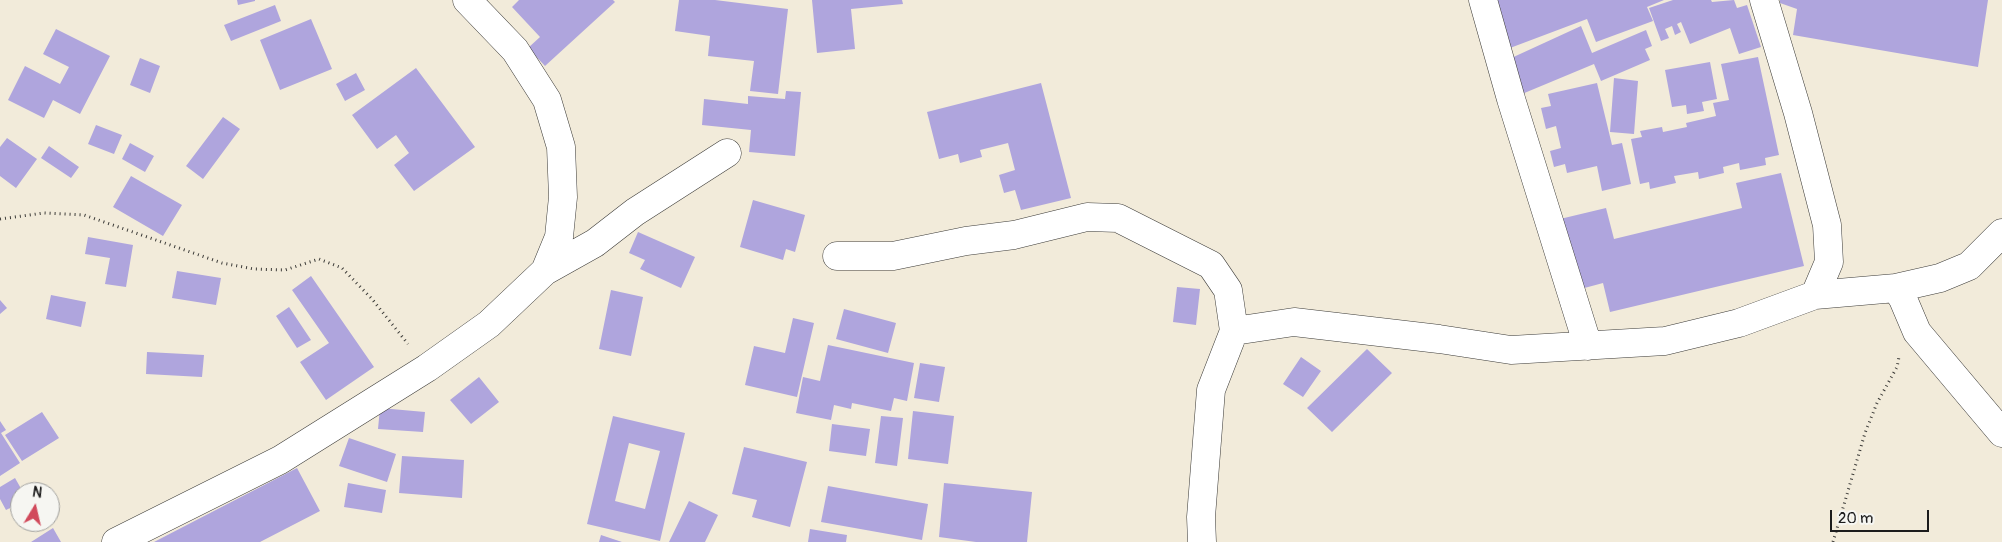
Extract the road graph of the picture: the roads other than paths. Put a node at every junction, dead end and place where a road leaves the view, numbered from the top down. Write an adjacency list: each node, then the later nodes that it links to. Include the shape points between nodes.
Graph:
1 (467, 0): 7 (street, via 515,50 546,100 561,147 559,237)
2 (1483, 0): 11 (street)
3 (1764, 0): 9 (street, via 1827,225 1829,262)
4 (727, 153): 7 (street, via 635,212 595,244)
5 (2002, 233): 8 (street, via 1968,266 1940,278)
6 (837, 256): 10 (street, via 893,256 1014,235 1087,217 1118,218 1212,265 1228,290)
7 (545, 271): 13 (street, via 489,324 427,368 280,460)
8 (1896, 288): 9 (street); 12 (street, via 1917,332)
9 (1815, 295): 11 (street, via 1739,323 1665,340)
10 (1234, 331): 11 (street, via 1294,322 1511,350); 14 (street, via 1211,390)
11 (1588, 346)
12 (2002, 432)
13 (116, 542)
14 (1202, 542)

